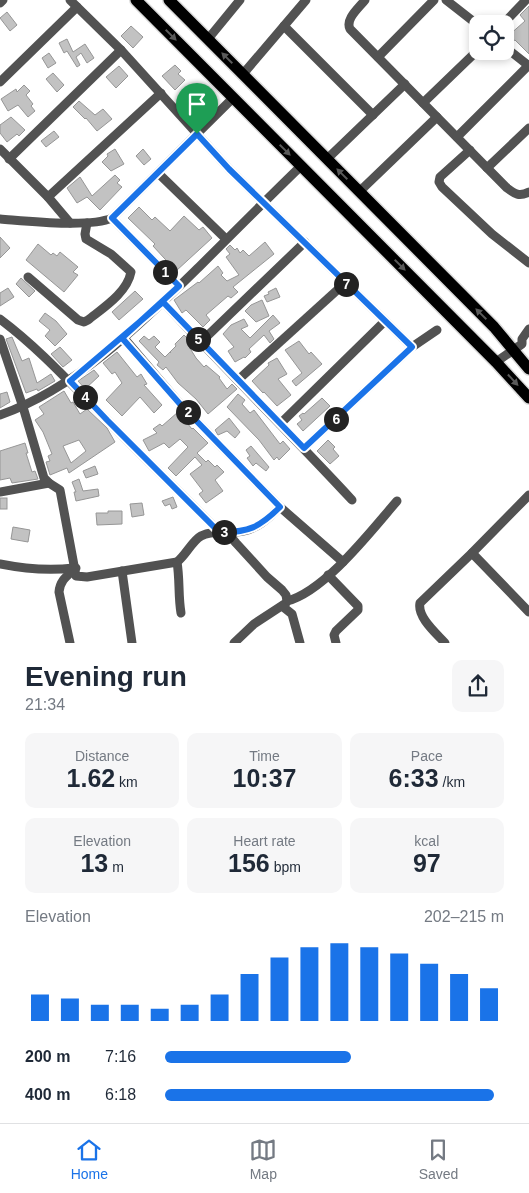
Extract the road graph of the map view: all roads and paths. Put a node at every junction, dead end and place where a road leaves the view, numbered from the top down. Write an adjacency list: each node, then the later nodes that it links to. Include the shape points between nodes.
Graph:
1 (3, 0): 11 (street)
2 (70, 0): 12 (street)
3 (136, 0): 26 (main road, one-way to 26)
4 (169, 0): 16 (main road)
5 (240, 0): 16 (street)
6 (306, 0): 15 (street)
7 (366, 0): 19 (street, via 348,25)
8 (434, 0): 19 (street)
9 (526, 0): 13 (street)
10 (451, 2): 14 (street)
11 (0, 3)
12 (77, 7): 17 (street); 23 (street)
13 (512, 15)
14 (469, 17)
15 (284, 26): 22 (street); 28 (street)
16 (208, 39): 22 (main road, one-way to 16)
17 (121, 50): 25 (street); 35 (street)
18 (514, 54): 21 (street)
19 (378, 57): 24 (street)
20 (469, 59): 27 (street)
21 (529, 66): 32 (street)
22 (243, 74): 36 (main road)
23 (0, 82)
24 (405, 84): 27 (street); 28 (street)
25 (160, 93): 31 (street); 42 (street)
26 (233, 98): 31 (street); 37 (main road, one-way to 37)
27 (423, 103): 29 (street)
28 (373, 115): 36 (street)
29 (437, 117): 32 (street); 40 (street)
30 (529, 128): 38 (street)
31 (197, 134): 39 (street); 43 (street)
32 (457, 137): 34 (street)
33 (0, 150): 35 (street)
34 (470, 150): 38 (street); 51 (street, via 440,177 439,182 492,234)
35 (9, 159): 42 (street)
36 (327, 159): 40 (main road, one-way to 36)
37 (301, 166): 43 (street); 66 (main road, one-way to 66)
38 (487, 168): 41 (street, via 516,195)
39 (158, 173): 44 (street); 48 (street)
40 (360, 192): 65 (main road, one-way to 40, via 487,320)
41 (529, 192)
42 (48, 196): 46 (street)
43 (264, 202): 48 (street); 49 (street)
44 (112, 218): 47 (street); 55 (street)
45 (0, 219): 46 (street)
46 (70, 222): 47 (street)
47 (87, 223): 53 (street, via 86,239 111,254 131,272 123,290 84,322)
48 (226, 239): 55 (street)
49 (305, 242): 54 (street); 63 (street)
50 (529, 250): 51 (street)
51 (521, 256): 52 (street)
52 (529, 263)
53 (28, 277)
54 (345, 283): 58 (street); 68 (street)
55 (179, 286): 56 (street)
56 (163, 302): 61 (street); 63 (street)
57 (0, 319): 69 (street)
58 (385, 321): 64 (street); 73 (street)
59 (529, 329): 65 (street, via 522,339)
60 (437, 330): 64 (street)
61 (122, 338): 69 (street); 80 (street, via 180,404)
62 (0, 339): 71 (street)
63 (201, 342): 68 (street)
64 (412, 347): 74 (street)
65 (522, 347): 66 (street); 67 (main road)
66 (496, 362): 70 (main road, one-way to 70)
67 (529, 369)
68 (238, 380): 73 (street)
69 (70, 381): 71 (street); 81 (street)
70 (529, 398)
71 (23, 407): 72 (street); 75 (street, via 44,478)
72 (0, 415)
73 (280, 424): 74 (street)
74 (304, 448): 78 (street)
75 (49, 483): 76 (street); 86 (street, via 60,490)
76 (0, 492)
77 (529, 495): 82 (street)
78 (352, 500)
79 (398, 501): 84 (street)
80 (280, 507): 81 (street, via 268,520 250,530); 84 (street)
81 (219, 532): 83 (street, via 200,536); 89 (street, via 230,536 282,590 286,595)
82 (472, 553): 90 (street); 97 (street, via 420,603 422,615)
83 (178, 562): 87 (street); 91 (street)
84 (342, 562): 88 (street)
85 (0, 564): 86 (street, via 31,570)
86 (76, 568): 87 (street, via 76,576 86,577); 92 (street, via 63,578 59,592)
87 (122, 571): 93 (street)
88 (328, 575): 89 (street, via 306,594); 96 (street, via 358,606 358,610 336,631)
89 (285, 603): 94 (street, via 254,624); 95 (street, via 292,614)
90 (529, 612)
91 (181, 613)
92 (70, 643)
93 (132, 643)
94 (234, 643)
95 (300, 643)
96 (336, 643)
97 (445, 643)

